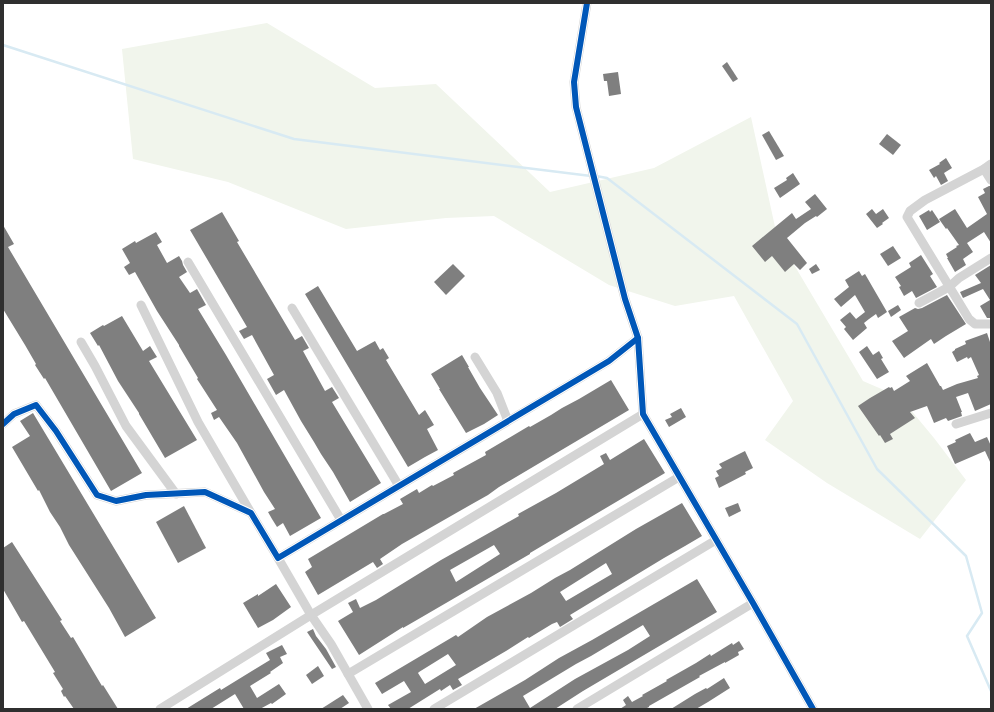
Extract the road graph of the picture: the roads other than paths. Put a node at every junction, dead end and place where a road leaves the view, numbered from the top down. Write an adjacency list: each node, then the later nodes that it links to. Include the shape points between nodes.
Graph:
1 (587, 3): 11 (street, via 574,82 576,107 625,299)
2 (987, 166): 3 (street); 6 (street, via 925,200 910,211 907,217)
3 (991, 180)
4 (991, 258): 6 (street)
5 (188, 262): 23 (street)
6 (949, 286): 7 (street); 10 (street, via 969,319 975,324)
7 (919, 303)
8 (141, 305): 22 (street, via 198,422)
9 (292, 308): 20 (street)
10 (991, 324)
11 (638, 338): 15 (street); 16 (street, via 609,361)
12 (81, 342): 21 (street, via 126,426)
13 (475, 357): 16 (street, via 497,393)
14 (991, 413): 18 (street)
15 (642, 414): 19 (street); 27 (street)
16 (508, 421): 20 (street)
17 (3, 424): 21 (street, via 14,414 36,405 97,495 116,501 146,495)
18 (956, 424)
19 (679, 477): 24 (street); 28 (street)
20 (399, 486): 23 (street)
21 (176, 494): 22 (street, via 205,492)
22 (251, 513): 25 (street)
23 (341, 520): 25 (street)
24 (716, 540): 26 (street); 31 (street)
25 (278, 558): 27 (street)
26 (753, 603): 32 (street); 33 (street)
27 (311, 615): 28 (street); 29 (street)
28 (348, 674): 30 (street)
29 (160, 709)
30 (368, 709)
31 (434, 709)
32 (577, 709)
33 (813, 709)

